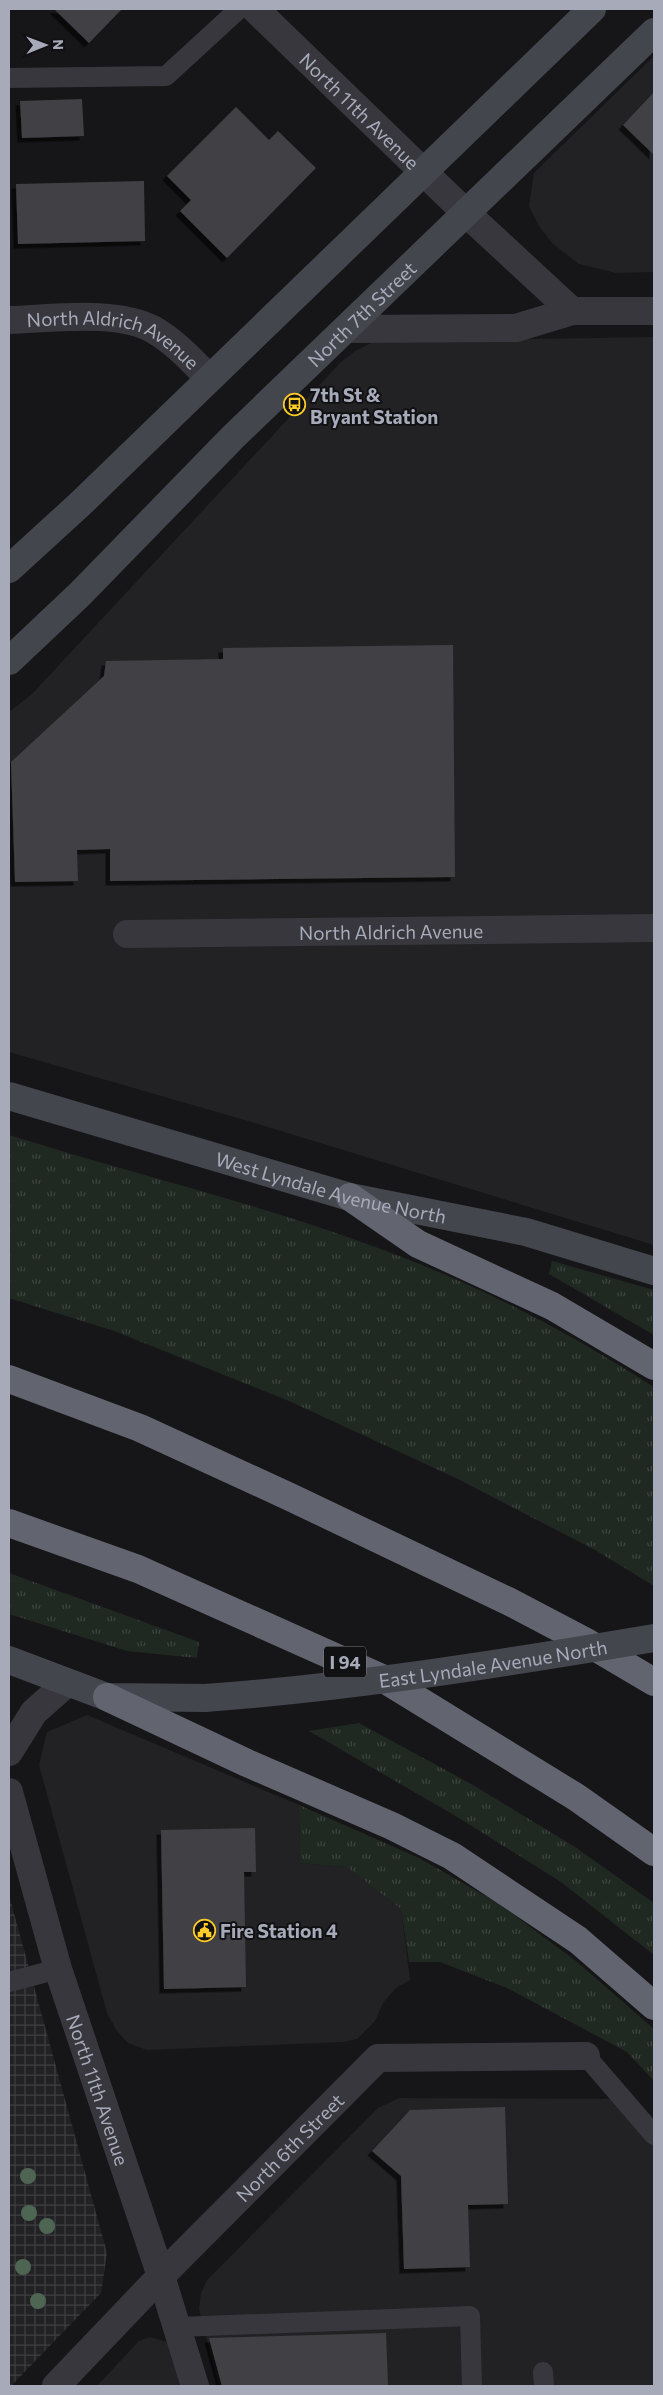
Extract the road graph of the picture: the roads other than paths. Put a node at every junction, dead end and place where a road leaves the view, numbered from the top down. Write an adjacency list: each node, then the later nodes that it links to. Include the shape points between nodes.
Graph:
1 (240, 9): 5 (lane, via 166,76)
2 (255, 9): 6 (street, North 11th Avenue)
3 (592, 9): 6 (main road)
4 (654, 32): 7 (main road, North 7th Street)
5 (9, 78)
6 (424, 170): 7 (street, North 11th Avenue); 12 (main road)
7 (466, 213): 9 (street, North 11th Avenue); 11 (main road, North 7th Street)
8 (654, 310): 9 (street)
9 (572, 311): 11 (street, via 516,328)
10 (9, 320): 12 (street, North Aldrich Avenue, via 115,317 153,329)
11 (346, 329): 14 (main road, North 7th Street)
12 (209, 378): 13 (main road)
13 (9, 569)
14 (9, 661)
15 (654, 928): 16 (street, North Aldrich Avenue)
16 (126, 934)
17 (9, 1096): 18 (main road, West Lyndale Avenue North)
18 (350, 1196): 19 (main road, West Lyndale Avenue North, via 526,1232); 20 (highway, via 418,1244 552,1306)
19 (654, 1271)
20 (654, 1366)
21 (9, 1379): 25 (highway, via 140,1428 290,1497 508,1601)
22 (9, 1523): 30 (highway, I 94, via 138,1569 384,1679 576,1797)
23 (654, 1638): 27 (main road, East Lyndale Avenue North, bridge, via 405,1677 282,1692 205,1698)
24 (9, 1660): 26 (main road, East Lyndale Avenue North)
25 (654, 1682)
26 (67, 1683): 27 (main road, East Lyndale Avenue North); 28 (street, via 34,1712)
27 (107, 1696): 33 (highway, via 452,1856 578,1940)
28 (9, 1752)
29 (9, 1792): 31 (street, North 11th Avenue)
30 (654, 1852)
31 (58, 1969): 32 (lane); 36 (street, North 11th Avenue)
32 (9, 1982)
33 (654, 2006)
34 (586, 2056): 35 (lane); 36 (street, North 6th Street, via 378,2058)
35 (654, 2134)
36 (161, 2276): 37 (street, North 11th Avenue); 38 (street, North 6th Street)
37 (178, 2327): 39 (street, North 11th Avenue); 40 (lane, via 470,2316)
38 (56, 2386)
39 (195, 2386)
40 (472, 2386)

